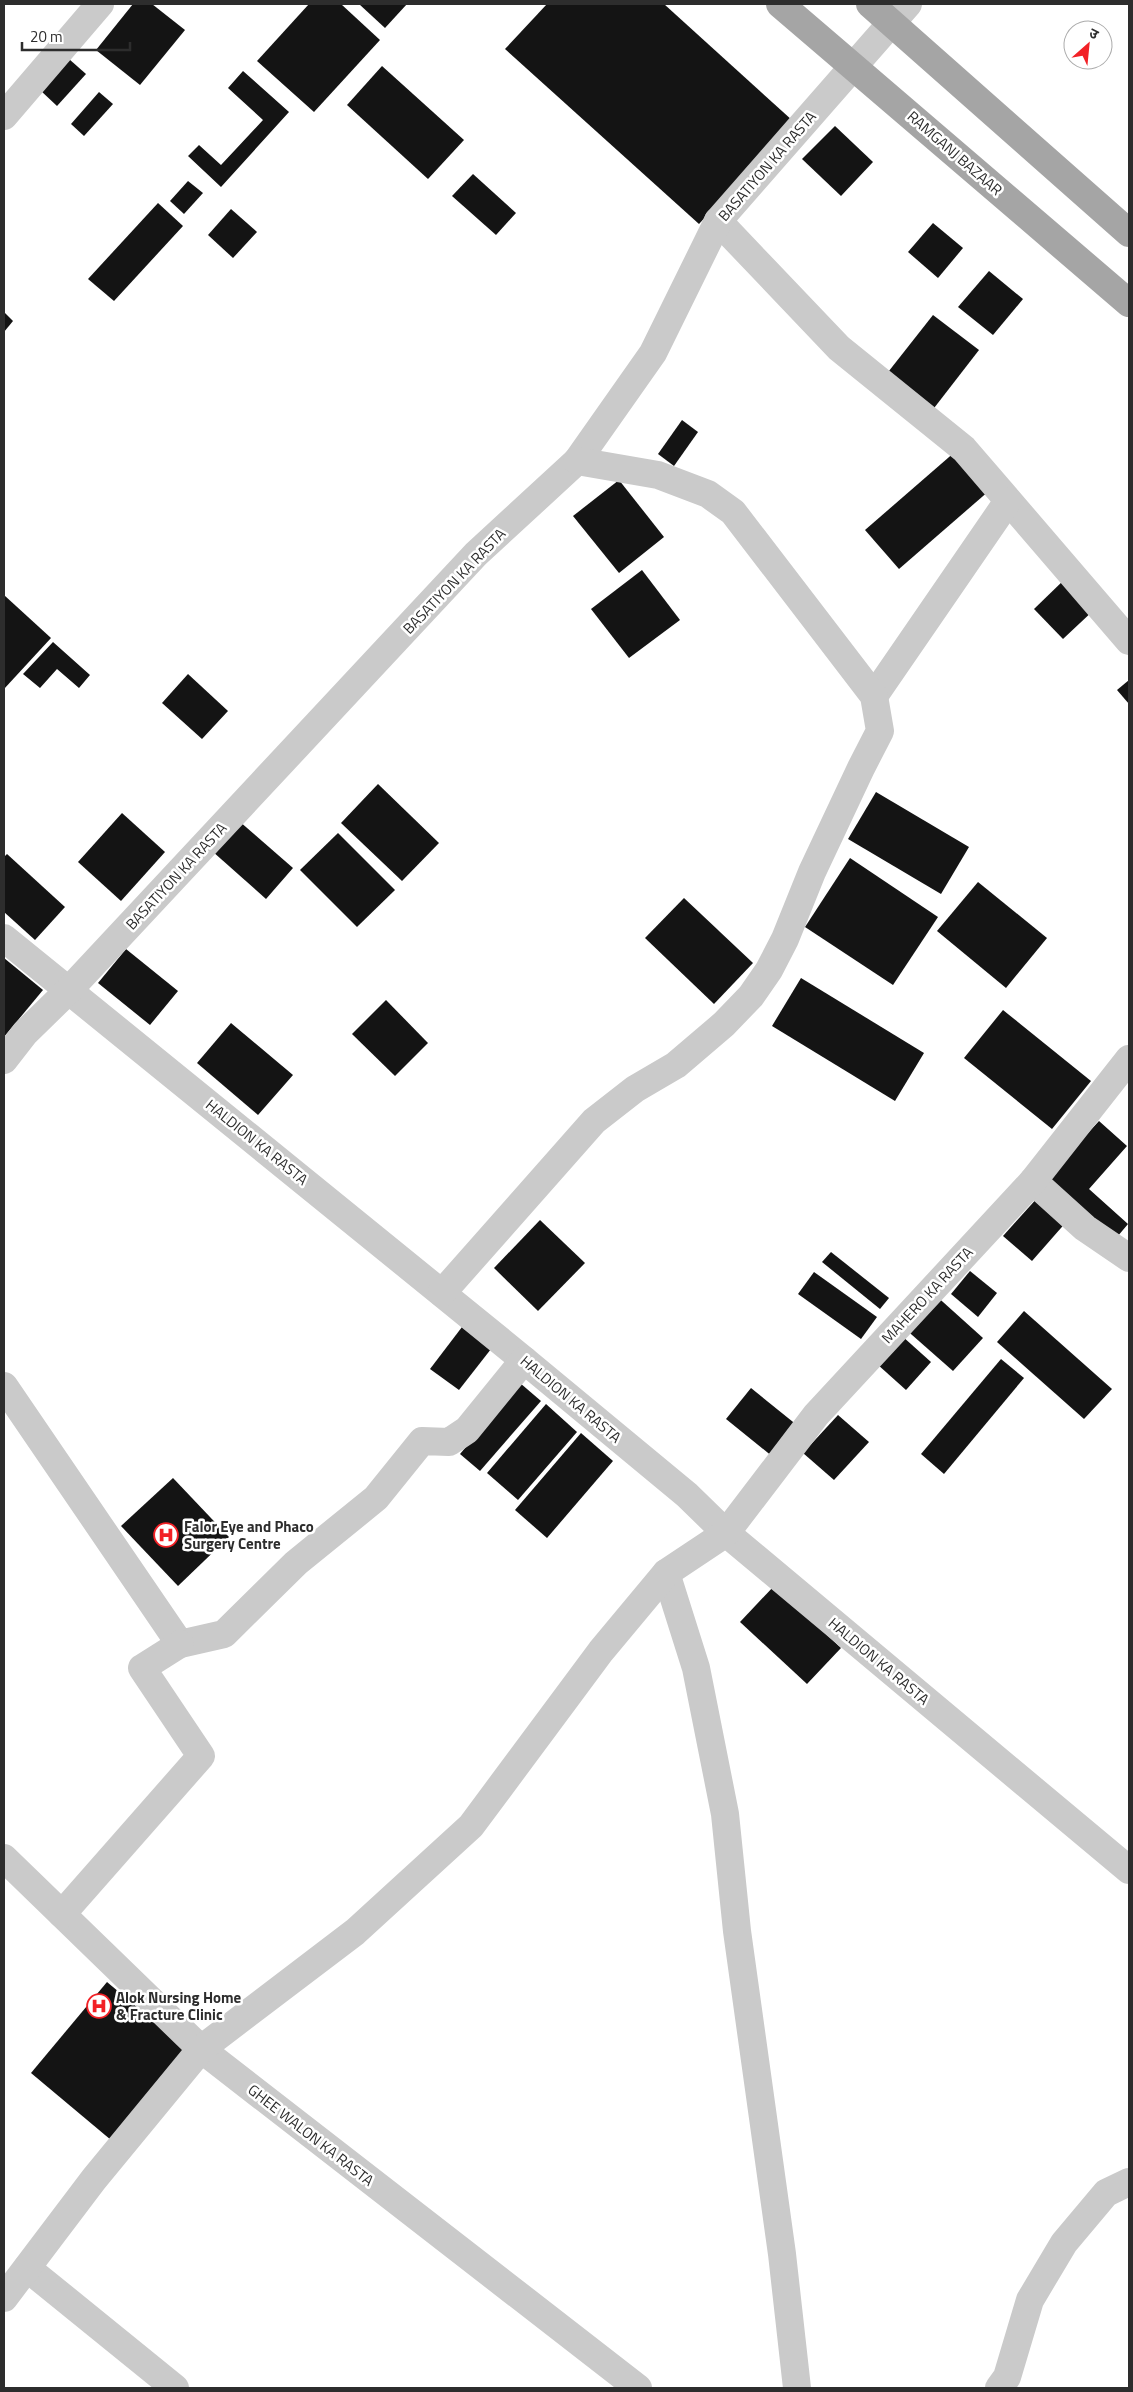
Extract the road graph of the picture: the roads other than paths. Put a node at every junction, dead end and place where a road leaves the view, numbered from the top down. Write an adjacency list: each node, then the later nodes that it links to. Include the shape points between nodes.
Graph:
1 (100, 4): 6 (street)
2 (780, 4): 5 (main road, RAMGANJ BAZAAR)
3 (870, 4): 4 (main road)
4 (900, 13): 5 (street, BASATIYON KA RASTA); 8 (main road)
5 (853, 66): 7 (street, BASATIYON KA RASTA); 9 (main road, RAMGANJ BAZAAR)
6 (4, 116)
7 (718, 221): 10 (street, BASATIYON KA RASTA, via 653,353); 11 (street, via 839,348 964,449)
8 (1129, 233)
9 (1129, 303)
10 (577, 461): 13 (street, via 658,475 708,494 733,512); 15 (street, BASATIYON KA RASTA, via 476,554)
11 (1008, 501): 12 (street); 13 (street)
12 (1129, 641)
13 (874, 696): 20 (street, via 880,731 812,872 785,939 751,996 676,1065 635,1089 594,1121)
14 (4, 938): 15 (street, HALDION KA RASTA)
15 (69, 990): 17 (street, BASATIYON KA RASTA, via 25,1033); 20 (street, HALDION KA RASTA)
16 (1129, 1059): 18 (street, MAHERO KA RASTA)
17 (4, 1060)
18 (1033, 1181): 19 (street, via 1085,1228); 23 (street, MAHERO KA RASTA, via 816,1415)
19 (1129, 1258)
20 (442, 1293): 21 (street, HALDION KA RASTA)
21 (524, 1360): 23 (street, HALDION KA RASTA, via 687,1495); 25 (street, via 466,1430 449,1442 422,1441 376,1498 296,1564 224,1634)
22 (4, 1386): 25 (street)
23 (726, 1534): 24 (street, MAHERO KA RASTA); 27 (street, HALDION KA RASTA)
24 (666, 1573): 29 (street, MAHERO KA RASTA, via 600,1651 470,1826 355,1932); 35 (street, via 696,1668 725,1814 737,1931 782,2254)
25 (180, 1644): 28 (street, via 142,1668 201,1756)
26 (4, 1858): 28 (street, GHEE WALON KA RASTA)
27 (1129, 1870)
28 (62, 1914): 29 (street, GHEE WALON KA RASTA)
29 (201, 2049): 31 (street, MAHERO KA RASTA, via 94,2179); 33 (street, GHEE WALON KA RASTA)
30 (1129, 2182): 36 (street, via 1106,2193 1064,2243 1030,2300 1006,2377)
31 (27, 2268): 32 (street, MAHERO KA RASTA); 34 (street)
32 (4, 2298)
33 (635, 2387)
34 (175, 2388)
35 (797, 2388)
36 (999, 2388)

